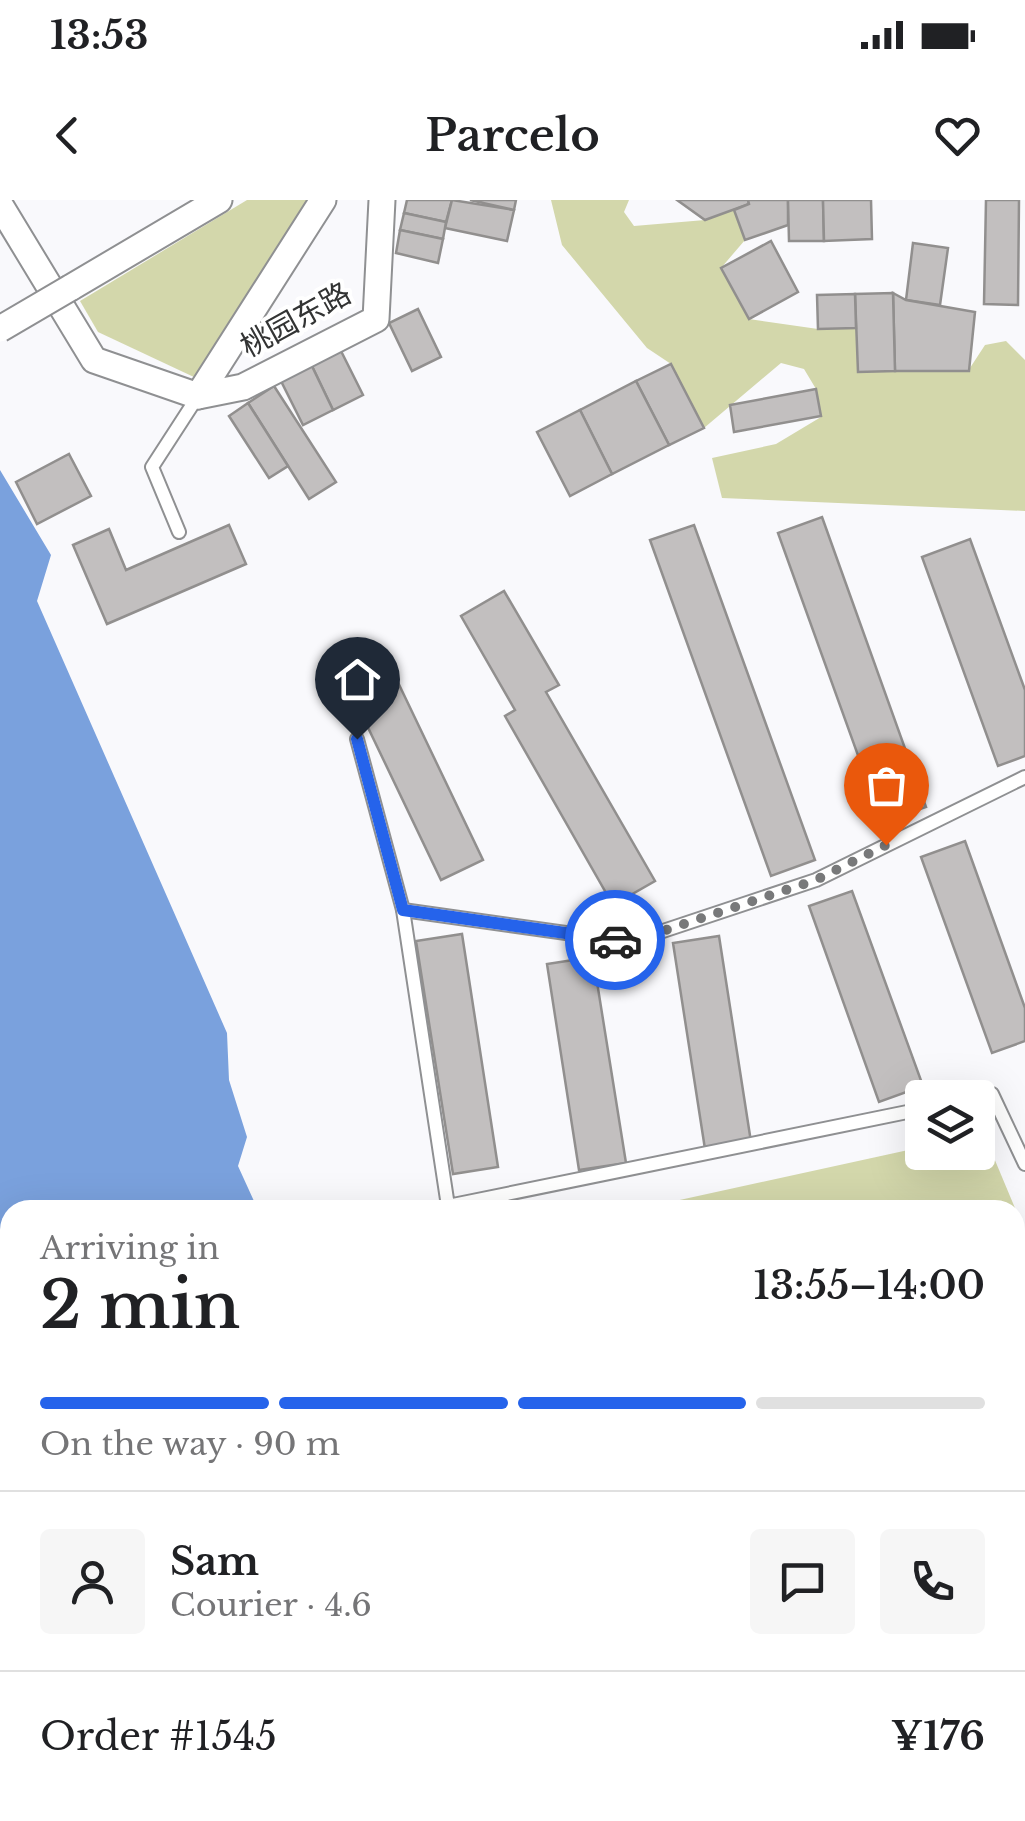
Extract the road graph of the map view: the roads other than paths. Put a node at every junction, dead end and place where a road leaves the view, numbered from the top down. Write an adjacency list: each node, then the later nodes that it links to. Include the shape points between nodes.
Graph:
1 (219, 200): 5 (street, bridge)
2 (323, 200): 6 (street)
3 (382, 200): 6 (street, 桃园东路, via 376,319 243,387)
4 (0, 204): 6 (street, via 94,360)
5 (0, 329)
6 (198, 396): 7 (lane, via 152,467)
7 (179, 532)
8 (357, 739): 10 (lane)
9 (1025, 776): 10 (lane, via 816,880 630,942)
10 (403, 910): 14 (lane)
11 (995, 1100): 13 (lane)
12 (905, 1112): 15 (lane)
13 (1025, 1164)
14 (447, 1200)
15 (477, 1200)

